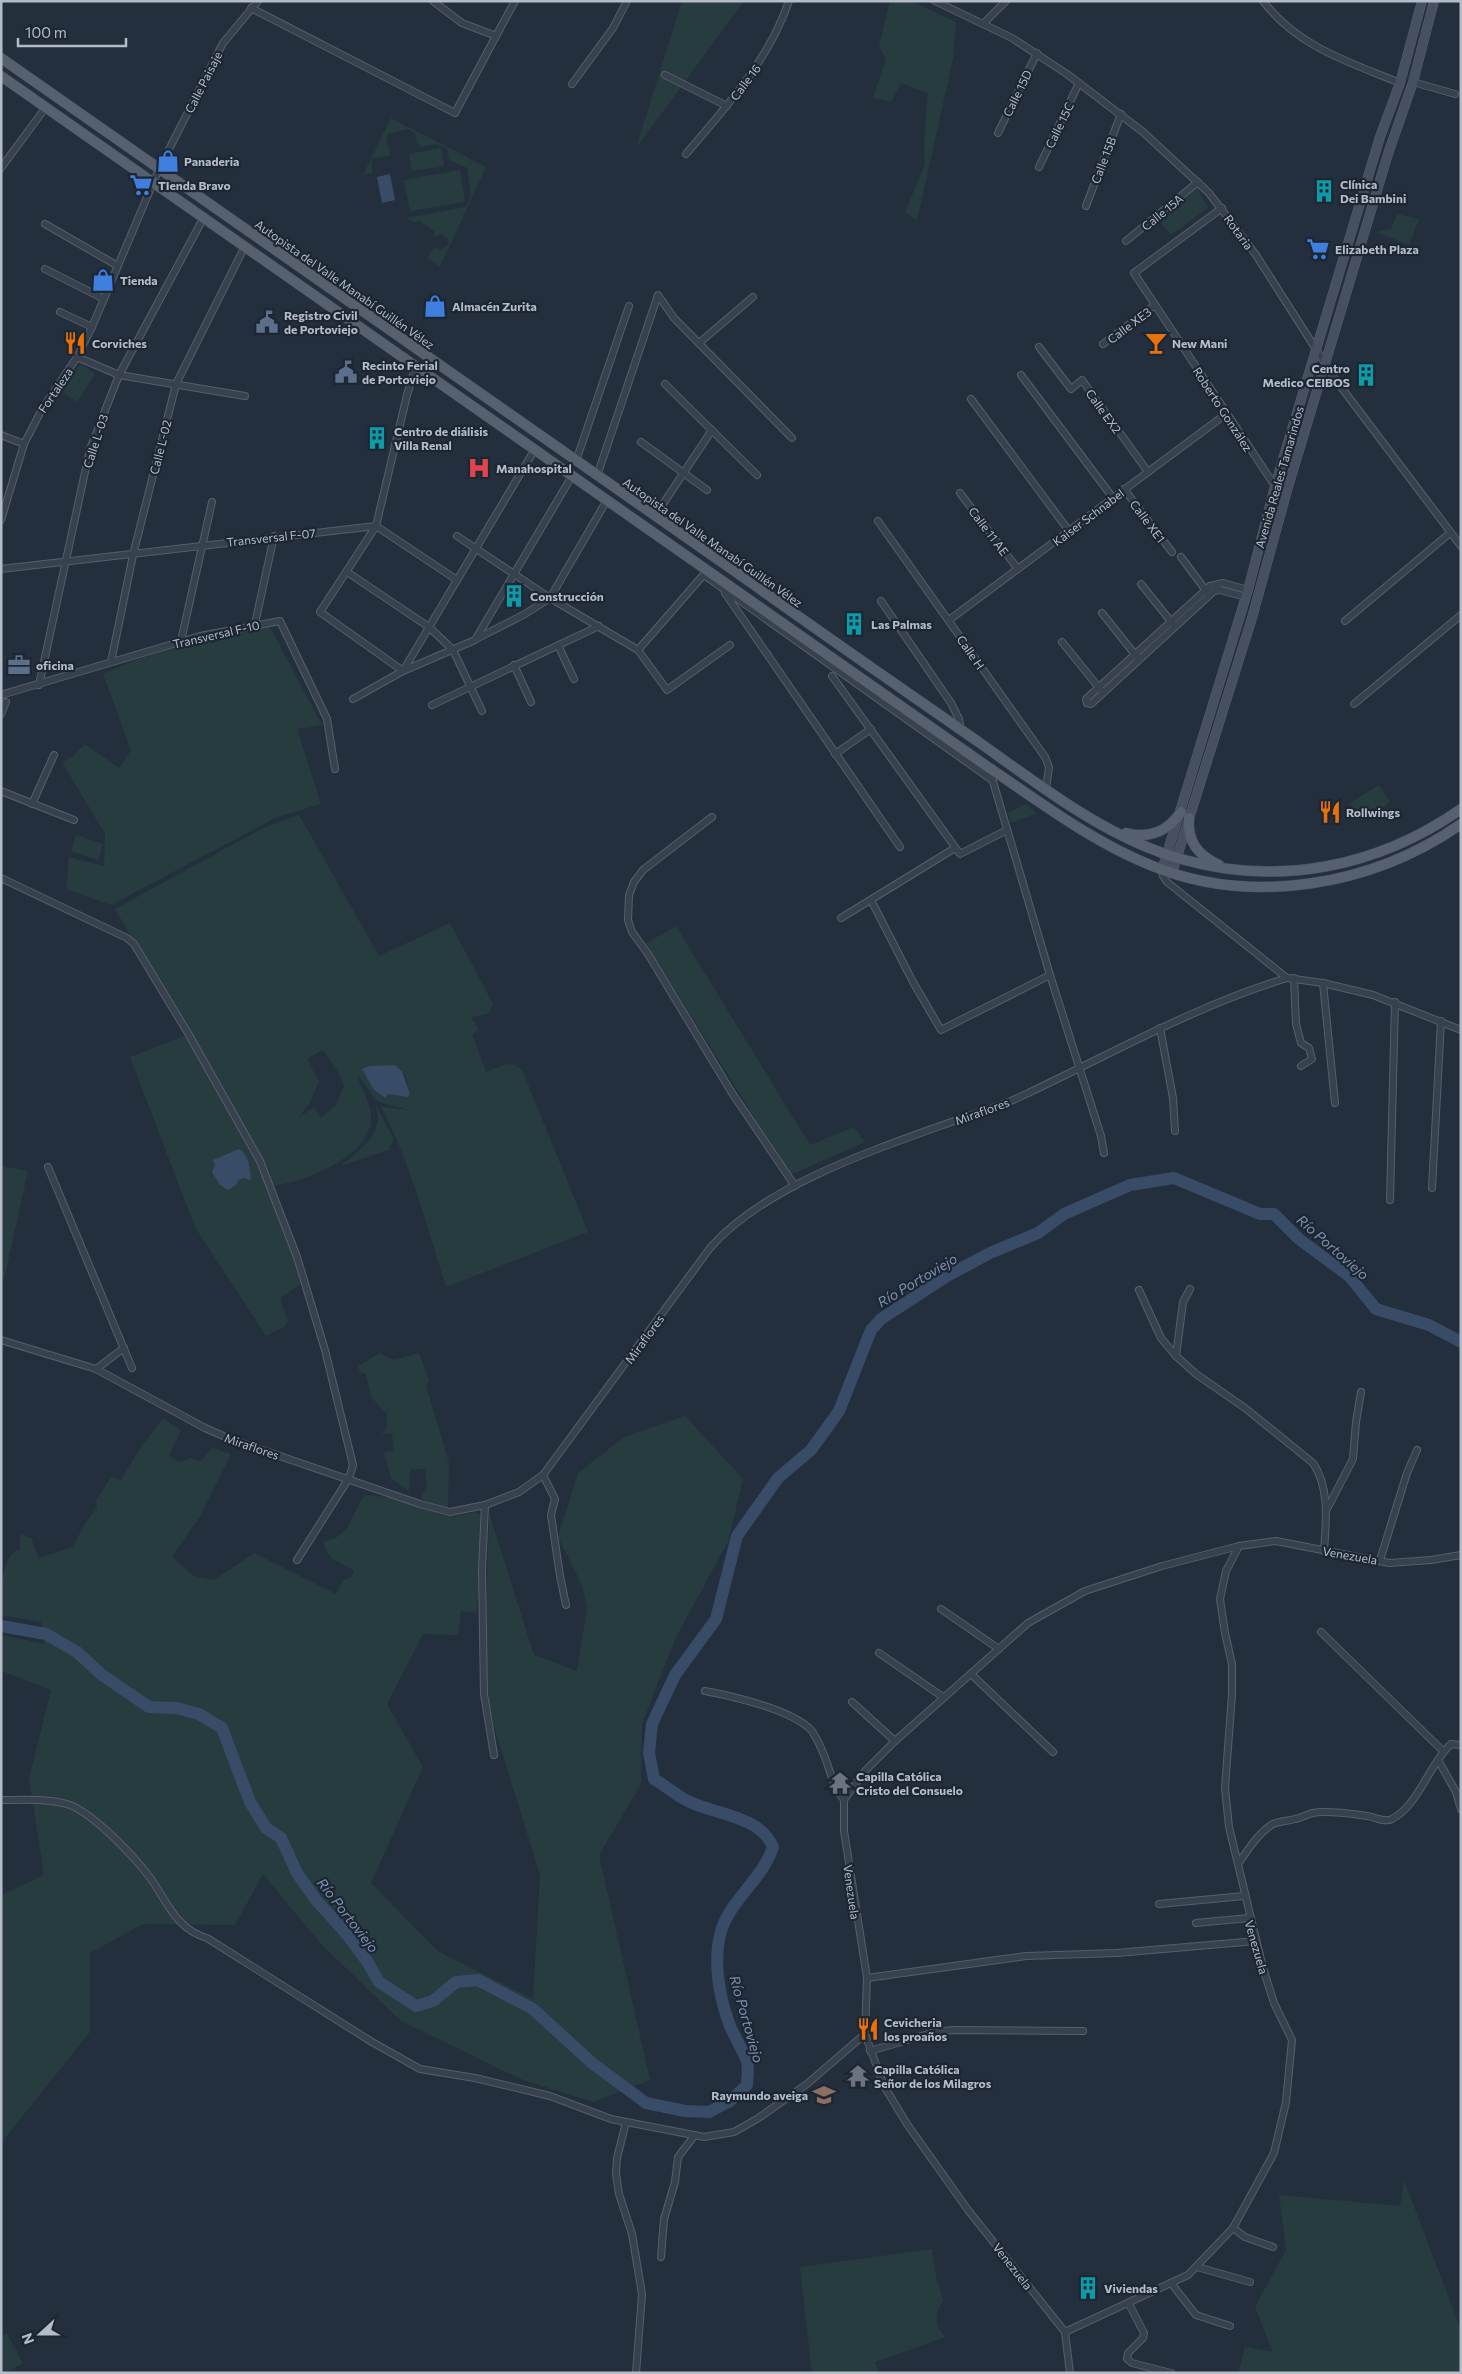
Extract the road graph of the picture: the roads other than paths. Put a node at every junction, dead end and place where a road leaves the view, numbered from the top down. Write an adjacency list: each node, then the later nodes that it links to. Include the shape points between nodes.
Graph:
1 (258, 1): 11 (street, Calle Paisaje)
2 (433, 1): 13 (street, via 462,23)
3 (515, 1): 13 (street)
4 (627, 1): 21 (street, via 613,28)
5 (789, 1): 23 (street, Calle 16, via 780,28)
6 (935, 1): 12 (street, Rotaria)
7 (1006, 1): 12 (street)
8 (1263, 1): 20 (street, via 1284,25 1306,42)
9 (1422, 1): 20 (main road, Avenida Reales Tamarindos)
10 (1434, 1): 19 (main road, Avenida Reales Tamarindos)
11 (251, 8): 13 (street, via 455,113); 32 (street, Calle Paisaje, via 223,43)
12 (984, 23): 14 (street, Rotaria)
13 (496, 36)
14 (1037, 53): 18 (street, Rotaria); 26 (street, Calle 15D)
15 (1, 58): 32 (main road, Autopista del Valle Manabí Guillén Vélez)
16 (665, 75): 23 (street)
17 (1, 76): 24 (main road, Autopista del Valle Manabí Guillén Vélez)
18 (1080, 82): 25 (street, Rotaria); 30 (street, Calle 15C)
19 (1413, 82): 22 (street); 29 (main road, Avenida Reales Tamarindos)
20 (1400, 83): 27 (main road, Avenida Reales Tamarindos)
21 (572, 84)
22 (1455, 94)
23 (727, 106): 28 (street, Calle 16)
24 (46, 107): 31 (street); 33 (main road, Autopista del Valle Manabí Guillén Vélez)
25 (1120, 114): 34 (street, Rotaria); 35 (street, Calle 15B)
26 (998, 133)
27 (1376, 150): 29 (main road); 52 (main road, Avenida Reales Tamarindos)
28 (686, 154)
29 (1388, 154): 55 (main road, Avenida Reales Tamarindos)
30 (1039, 167)
31 (1, 168)
32 (159, 169): 33 (street, Calle Paisaje); 68 (main road, Autopista del Valle Manabí Guillén Vélez)
33 (153, 181): 37 (main road, Autopista del Valle Manabí Guillén Vélez); 41 (street, Fortaleza)
34 (1198, 182): 36 (street, Rotaria); 39 (street, Calle 15A)
35 (1086, 206)
36 (1222, 208): 45 (street, Roberto González, via 1134,273); 52 (street, Rotaria)
37 (204, 217): 40 (main road, Autopista del Valle Manabí Guillén Vélez); 57 (street, Calle L-03)
38 (44, 224): 41 (street)
39 (1126, 241)
40 (245, 246): 54 (main road, Autopista del Valle Manabí Guillén Vélez); 58 (street, Calle L-02)
41 (118, 266): 44 (street, Fortaleza)
42 (45, 269): 44 (street)
43 (753, 296): 49 (street)
44 (104, 299): 48 (street, Fortaleza)
45 (1155, 305): 50 (street, Calle XE3); 62 (street, Roberto González)
46 (629, 306): 71 (street)
47 (60, 312): 48 (street)
48 (92, 327): 53 (street, Fortaleza)
49 (699, 343): 65 (street); 76 (street, via 674,318 658,295)
50 (1103, 344)
51 (1039, 347): 72 (street, Calle EX2, via 1071,389 1082,380)
52 (1317, 352): 55 (street, Rotaria); 77 (main road, Avenida Reales Tamarindos)
53 (77, 357): 57 (street); 67 (street, Fortaleza, via 41,411)
54 (416, 365): 69 (main road, Autopista del Valle Manabí Guillén Vélez); 88 (street)
55 (1326, 365): 90 (street, Rotaria); 158 (main road, Avenida Reales Tamarindos, via 1252,618)
56 (1022, 374): 82 (street)
57 (119, 375): 58 (street); 99 (street, Calle L-03, via 90,449)
58 (176, 384): 60 (street); 97 (street, Calle L-02)
59 (665, 384): 63 (street)
60 (245, 396)
61 (971, 399): 89 (street)
62 (1226, 414): 72 (street, Kaiser Schnabel); 77 (street, Roberto González)
63 (712, 430): 73 (street); 74 (street)
64 (1, 436): 67 (street)
65 (792, 438)
66 (641, 442): 73 (street)
67 (24, 444): 81 (street, Fortaleza)
68 (556, 447): 70 (main road); 71 (main road, Autopista del Valle Manabí Guillén Vélez)
69 (535, 449): 70 (main road, Autopista del Valle Manabí Guillén Vélez); 95 (street)
70 (548, 458): 75 (main road, Autopista del Valle Manabí Guillén Vélez)
71 (576, 461): 76 (main road, Autopista del Valle Manabí Guillén Vélez)
72 (1148, 472): 79 (street, Kaiser Schnabel)
73 (683, 473): 78 (street); 85 (street)
74 (757, 475)
75 (572, 476): 83 (main road, Autopista del Valle Manabí Guillén Vélez); 104 (street)
76 (597, 476): 85 (main road, Autopista del Valle Manabí Guillén Vélez)
77 (1274, 486): 109 (main road, Avenida Reales Tamarindos)
78 (707, 490)
79 (1124, 490): 82 (street, Kaiser Schnabel); 96 (street, Calle XE1)
80 (960, 493): 101 (street, Calle 11 AE)
81 (5, 494): 86 (street, Fortaleza)
82 (1112, 498): 89 (street, Kaiser Schnabel)
83 (607, 500): 103 (main road, Autopista del Valle Manabí Guillén Vélez); 110 (street)
84 (212, 502): 93 (street)
85 (655, 516): 146 (main road, Autopista del Valle Manabí Guillén Vélez)
86 (1, 520)
87 (878, 521): 114 (street, Calle H)
88 (376, 526): 91 (street, Transversal F-07); 102 (street); 105 (street)
89 (1069, 531): 101 (street, Kaiser Schnabel)
90 (1450, 532): 94 (street, Rotaria); 115 (street)
91 (274, 536): 93 (street, Transversal F-07); 116 (street)
92 (457, 536): 95 (street)
93 (203, 545): 97 (street, Transversal F-07); 121 (street)
94 (1461, 546)
95 (476, 549): 104 (street); 105 (street)
96 (1172, 552)
97 (133, 555): 99 (street, Transversal F-07); 128 (street, Calle L-02)
98 (1181, 557): 108 (street)
99 (64, 562): 100 (street, Transversal F-07); 134 (street, Calle L-03)
100 (1, 569)
101 (1018, 569): 114 (street, Kaiser Schnabel)
102 (347, 572): 119 (street); 130 (street, via 320,612)
103 (708, 573): 107 (street); 126 (street); 132 (main road, Autopista del Valle Manabí Guillén Vélez)
104 (514, 574): 110 (street); 120 (street)
105 (457, 580): 119 (street)
106 (1142, 584): 117 (street)
107 (722, 588): 132 (street); 149 (street)
108 (1208, 592): 109 (street, via 1220,583); 117 (street)
109 (1247, 593): 158 (main road, Avenida Reales Tamarindos)
110 (550, 598): 118 (street); 120 (street)
111 (881, 601): 141 (street)
112 (1102, 613): 127 (street)
113 (1461, 615): 142 (street)
114 (949, 620): 154 (street, Calle H, via 1045,757 1048,767)
115 (1345, 621)
116 (255, 624): 121 (street, Transversal F-10); 152 (street, Transversal F-10, via 280,621 326,719)
117 (1173, 624): 127 (street)
118 (599, 626): 123 (street); 126 (street)
119 (429, 627): 125 (street); 130 (street)
120 (475, 640): 125 (street)
121 (181, 641): 128 (street, Transversal F-10)
122 (1062, 642): 127 (street, via 1101,690)
123 (558, 645): 129 (street); 133 (street)
124 (730, 645): 126 (street, via 667,690)
125 (453, 650): 130 (street); 135 (street)
126 (638, 650)
127 (1137, 657)
128 (111, 662): 134 (street, Transversal F-10)
129 (514, 665): 135 (street); 140 (street)
130 (402, 671): 138 (street)
131 (832, 676): 136 (street)
132 (854, 678): 136 (street); 151 (main road, Autopista del Valle Manabí Guillén Vélez); 153 (street)
133 (574, 679)
134 (39, 685): 137 (street, Transversal F-10)
135 (469, 686): 143 (street); 144 (street)
136 (845, 693): 147 (street)
137 (1, 695)
138 (353, 699)
139 (6, 702): 145 (street)
140 (531, 702)
141 (951, 703): 146 (street, via 950,709); 148 (street)
142 (1354, 704)
143 (432, 705)
144 (482, 711)
145 (1, 714)
146 (940, 716): 148 (main road, Autopista del Valle Manabí Guillén Vélez)
147 (871, 729): 149 (street); 165 (street)
148 (961, 730): 154 (main road, Autopista del Valle Manabí Guillén Vélez)
149 (835, 754): 164 (street)
150 (54, 755): 156 (street)
151 (988, 767): 153 (street); 168 (main road, Autopista del Valle Manabí Guillén Vélez, via 1089,834 1131,857)
152 (335, 769)
153 (992, 780): 163 (street)
154 (1046, 789): 161 (main road, Autopista del Valle Manabí Guillén Vélez)
155 (1, 792): 156 (street)
156 (32, 804): 160 (street)
157 (1461, 808): 167 (main road, Autopista del Valle Manabí Guillén Vélez, via 1412,839 1355,861 1308,870)
158 (1185, 815): 161 (main road, via 1165,829 1148,835 1132,834); 166 (main road, Avenida Reales Tamarindos); 167 (main road, via 1189,833 1198,850)
159 (712, 817): 185 (street, via 643,870 629,895 628,920 632,932 732,1093)
160 (74, 820)
161 (1102, 824): 166 (main road, Autopista del Valle Manabí Guillén Vélez)
162 (1461, 824): 168 (main road, Autopista del Valle Manabí Guillén Vélez, via 1389,863 1316,883 1280,886 1234,884)
163 (1007, 830): 165 (street, via 960,854); 172 (street)
164 (900, 847)
165 (956, 848): 170 (street)
166 (1172, 856): 167 (main road, Autopista del Valle Manabí Guillén Vélez); 168 (main road, Avenida Reales Tamarindos)
167 (1232, 869)
168 (1167, 871): 173 (street, via 1163,876 1166,882)
169 (1, 878): 198 (street, via 114,931 134,944 250,1141 306,1281 353,1465)
170 (871, 900): 171 (street); 172 (street, via 941,1030)
171 (841, 918)
172 (1050, 975): 179 (street)
173 (1290, 978): 174 (street); 177 (street, Miraflores, via 1224,1000); 180 (street, via 1301,1043 1309,1048 1312,1059)
174 (1323, 982): 175 (street); 181 (street)
175 (1395, 1002): 176 (street); 187 (street)
176 (1441, 1021): 178 (street); 186 (street)
177 (1160, 1028): 179 (street, Miraflores); 182 (street, via 1173,1098)
178 (1461, 1030)
179 (1080, 1066): 183 (street); 185 (street, Miraflores, via 1024,1096 880,1148)
180 (1301, 1066)
181 (1335, 1103)
182 (1175, 1131)
183 (1104, 1152)
184 (48, 1168): 191 (street)
185 (795, 1186): 197 (street, Miraflores, via 741,1220 710,1248)
186 (1432, 1188)
187 (1390, 1200)
188 (1190, 1289): 192 (street, via 1183,1302)
189 (1139, 1290): 192 (street, via 1161,1338)
190 (1, 1340): 194 (street, Miraflores)
191 (124, 1348): 193 (street); 194 (street)
192 (1176, 1356): 200 (street, via 1313,1463 1320,1473)
193 (132, 1368)
194 (96, 1369): 198 (street, Miraflores, via 222,1435)
195 (1361, 1392): 200 (street, via 1353,1459)
196 (1416, 1450): 205 (street)
197 (543, 1475): 199 (street, Miraflores, via 519,1492); 206 (street, via 555,1499 551,1515)
198 (349, 1478): 199 (street, Miraflores, via 450,1512); 204 (street)
199 (485, 1505): 219 (street, via 482,1571 484,1694)
200 (1327, 1509): 202 (street)
201 (1239, 1546): 202 (street, Venezuela, via 1276,1541); 209 (street, Venezuela, via 1085,1591 1028,1623); 224 (street, Venezuela, via 1226,1571 1220,1599 1232,1664 1225,1788 1228,1827)
202 (1324, 1551): 205 (street, Venezuela)
203 (1461, 1555): 205 (street, Venezuela, via 1388,1563)
204 (297, 1560)
205 (1380, 1560)
206 (566, 1605)
207 (941, 1609): 209 (street)
208 (1321, 1632): 217 (street)
209 (999, 1649): 211 (street, Venezuela)
210 (879, 1653): 213 (street)
211 (971, 1674): 213 (street, Venezuela); 218 (street)
212 (705, 1691): 222 (street, via 743,1699 798,1720 812,1731)
213 (943, 1697): 215 (street, Venezuela)
214 (852, 1702): 215 (street)
215 (895, 1741): 222 (street, Venezuela, via 864,1772)
216 (1461, 1744): 217 (street, via 1451,1744)
217 (1444, 1751): 220 (street)
218 (1053, 1752)
219 (494, 1755)
220 (1438, 1760): 223 (street, via 1456,1792); 224 (street, via 1411,1801 1392,1819 1385,1821 1376,1817 1324,1812 1279,1822 1266,1829)
221 (1, 1800): 234 (street, via 70,1805 109,1832 151,1879 176,1920 188,1930 207,1938 420,2069 550,2096)
222 (844, 1800): 230 (street, Venezuela, via 844,1831)
223 (1461, 1809)
224 (1238, 1864): 225 (street, Venezuela)
225 (1244, 1896): 226 (street); 227 (street, Venezuela)
226 (1159, 1904)
227 (1249, 1918): 228 (street); 229 (street, Venezuela)
228 (1196, 1923)
229 (1256, 1941): 230 (street, via 1117,1954 1026,1956); 236 (street, Venezuela, via 1274,2003 1292,2040 1286,2102 1274,2153)
230 (867, 1978): 232 (street, Venezuela)
231 (1083, 2031): 233 (street, via 953,2030 935,2032)
232 (865, 2034): 233 (street, Venezuela); 235 (street, via 807,2084 749,2124 734,2132 704,2137)
233 (870, 2052): 244 (street, Venezuela, via 884,2086 907,2124 968,2210)
234 (626, 2122): 235 (street); 245 (street, via 616,2174 632,2234 642,2294)
235 (695, 2135): 238 (street, via 678,2157 664,2219)
236 (1233, 2228): 237 (street, via 1245,2237); 239 (street, Venezuela)
237 (1273, 2247)
238 (661, 2257)
239 (1197, 2267): 240 (street); 241 (street, Venezuela)
240 (1250, 2282)
241 (1171, 2283): 242 (street, Venezuela); 243 (street, via 1196,2315)
242 (1129, 2304): 244 (street, Venezuela); 247 (street, via 1144,2333 1127,2359)
243 (1230, 2326)
244 (1065, 2332): 246 (street)
245 (636, 2373)
246 (1070, 2373)
247 (1171, 2373)

